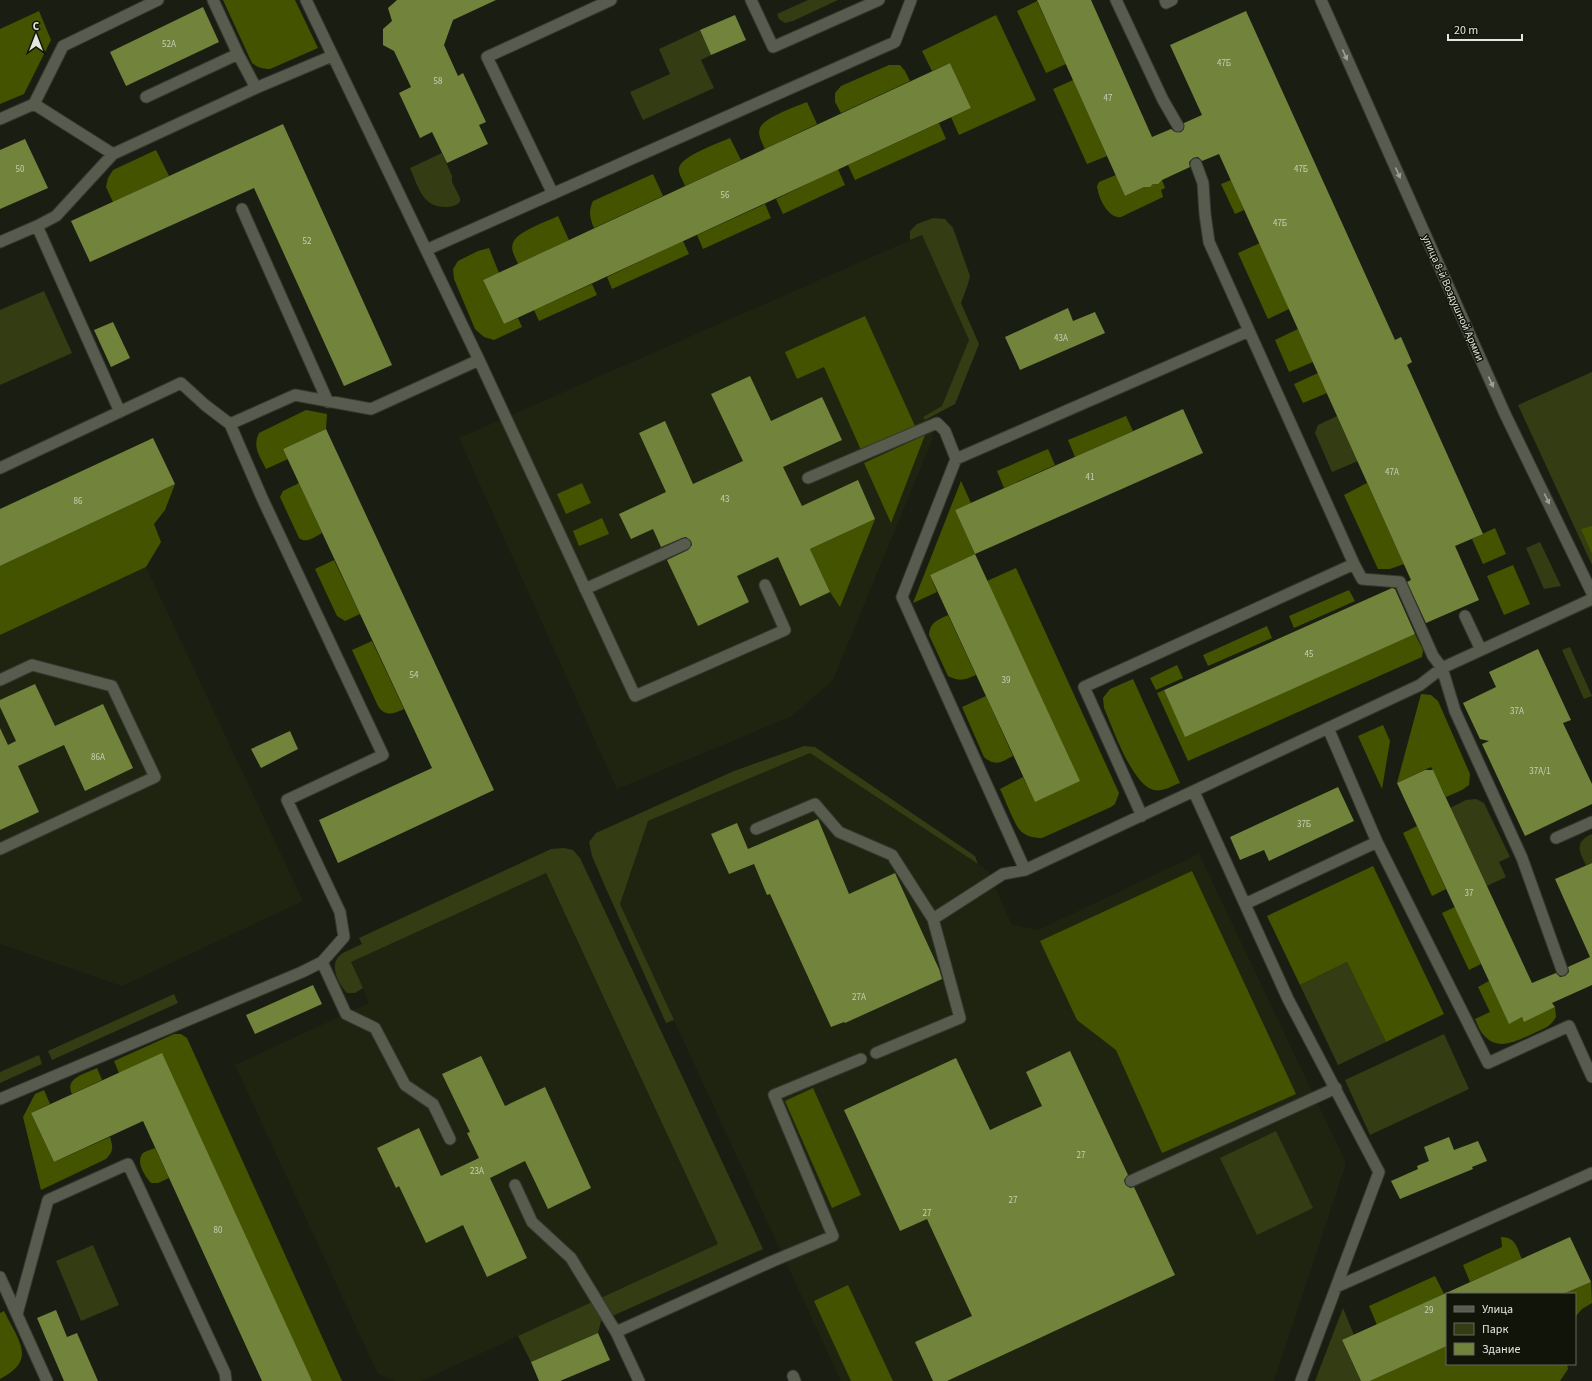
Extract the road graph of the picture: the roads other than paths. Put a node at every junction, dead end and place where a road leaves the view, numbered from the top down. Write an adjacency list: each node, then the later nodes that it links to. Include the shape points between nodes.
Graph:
1 (158, 0): 16 (street, via 63,46)
2 (213, 0): 12 (street)
3 (306, 0): 13 (street)
4 (611, 0): 21 (street, via 487,57)
5 (751, 0): 6 (street, via 773,47)
6 (879, 0)
7 (911, 0): 21 (street, via 895,42)
8 (1116, 0): 18 (street)
9 (1165, 0): 10 (street, via 1166,3)
10 (1172, 0)
11 (1321, 0): 38 (street, улица 8-й Воздушной Армии, one-way to 38, via 1502,407)
12 (238, 54): 14 (street); 15 (street)
13 (332, 56): 14 (street); 25 (street)
14 (256, 88): 19 (street)
15 (146, 97)
16 (34, 104): 17 (street); 19 (street)
17 (0, 119)
18 (1178, 126)
19 (113, 154): 23 (street, via 56,216)
20 (1196, 164): 26 (street, via 1204,183 1205,214 1210,242)
21 (553, 194): 25 (street)
22 (242, 209): 28 (street)
23 (37, 226): 24 (street); 29 (street)
24 (0, 242)
25 (426, 250): 27 (street)
26 (1249, 331): 31 (street); 35 (street)
27 (479, 360): 28 (street, via 371,409); 37 (street)
28 (328, 402): 30 (street, via 295,395)
29 (120, 412): 30 (street, via 181,383); 32 (street)
30 (230, 424): 55 (street, via 383,755 287,800 340,912 344,937)
31 (956, 459): 33 (street, via 945,430 937,424); 52 (street, via 902,597)
32 (0, 468)
33 (808, 478)
34 (685, 544): 37 (street)
35 (1354, 564): 42 (street, via 1362,579 1400,582 1433,656); 46 (street, via 1084,687)
36 (765, 585): 37 (street, via 784,630 635,696)
37 (585, 589)
38 (1592, 594)
39 (1592, 599): 41 (street)
40 (1465, 616): 41 (street)
41 (1481, 650): 42 (street)
42 (1442, 668): 44 (street, via 1420,685); 56 (street, via 1455,711 1522,858)
43 (0, 680): 51 (street, via 32,665 112,686 155,777)
44 (1328, 728): 45 (street); 50 (street)
45 (1194, 792): 46 (street); 53 (street)
46 (1142, 816): 52 (street)
47 (1592, 822): 49 (street)
48 (756, 828): 54 (street, via 815,804 839,832 892,855)
49 (1556, 838)
50 (1377, 842): 53 (street); 59 (street, via 1488,1062 1569,1026)
51 (0, 850)
52 (1026, 870): 54 (street, via 1003,874)
53 (1244, 904): 60 (street, via 1288,999)
54 (933, 919): 57 (street, via 960,1018)
55 (322, 962): 61 (street, via 198,1017); 62 (street, via 346,1014 375,1028 405,1085 433,1104)
56 (1562, 970)
57 (876, 1053)
58 (861, 1059): 69 (street, via 774,1095 833,1236)
59 (1592, 1077)
60 (1336, 1088): 64 (street); 67 (street, via 1379,1172)
61 (0, 1099)
62 (450, 1139)
63 (1592, 1173): 67 (street)
64 (1131, 1181)
65 (515, 1185): 69 (street, via 532,1222 572,1258)
66 (0, 1277): 68 (street)
67 (1336, 1287): 73 (street)
68 (17, 1314): 70 (street); 71 (street, via 48,1200 128,1164 225,1373)
69 (616, 1332): 72 (street)
70 (46, 1381)
71 (226, 1381)
72 (639, 1381)
73 (1301, 1381)

